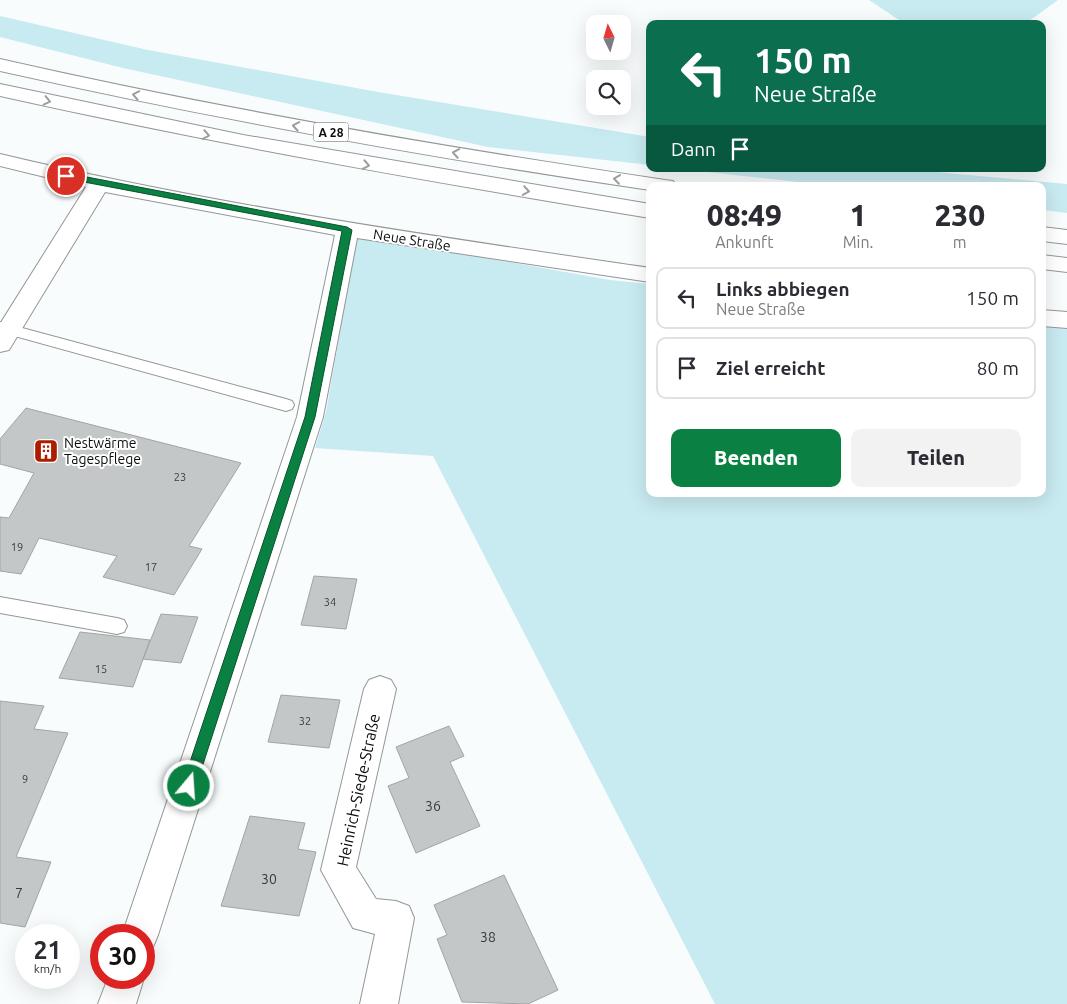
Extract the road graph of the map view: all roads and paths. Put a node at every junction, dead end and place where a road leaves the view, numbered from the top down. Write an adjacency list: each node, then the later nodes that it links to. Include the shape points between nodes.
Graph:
1 (0, 65): 4 (main road, A 28, one-way to 1, via 275,122)
2 (0, 90): 6 (main road, A 28, one-way to 6, via 130,120 388,169)
3 (0, 160): 5 (main road, Neue Straße)
4 (646, 183)
5 (99, 184): 7 (main road, Neue Straße); 15 (main road)
6 (646, 210)
7 (347, 230): 12 (main road, Neue Straße); 20 (main road, via 310,417)
8 (1046, 234): 9 (main road)
9 (1067, 237)
10 (1046, 262): 11 (main road)
11 (1067, 265)
12 (646, 274)
13 (1046, 318): 14 (main road)
14 (1067, 320)
15 (3, 333): 16 (lane)
16 (286, 405)
17 (0, 605): 18 (lane)
18 (117, 626)
19 (380, 689): 23 (main road, Heinrich-Siede-Straße, via 338,870 366,916 396,918)
20 (144, 924)
21 (122, 989): 22 (main road)
22 (117, 1004)
23 (379, 1004)

